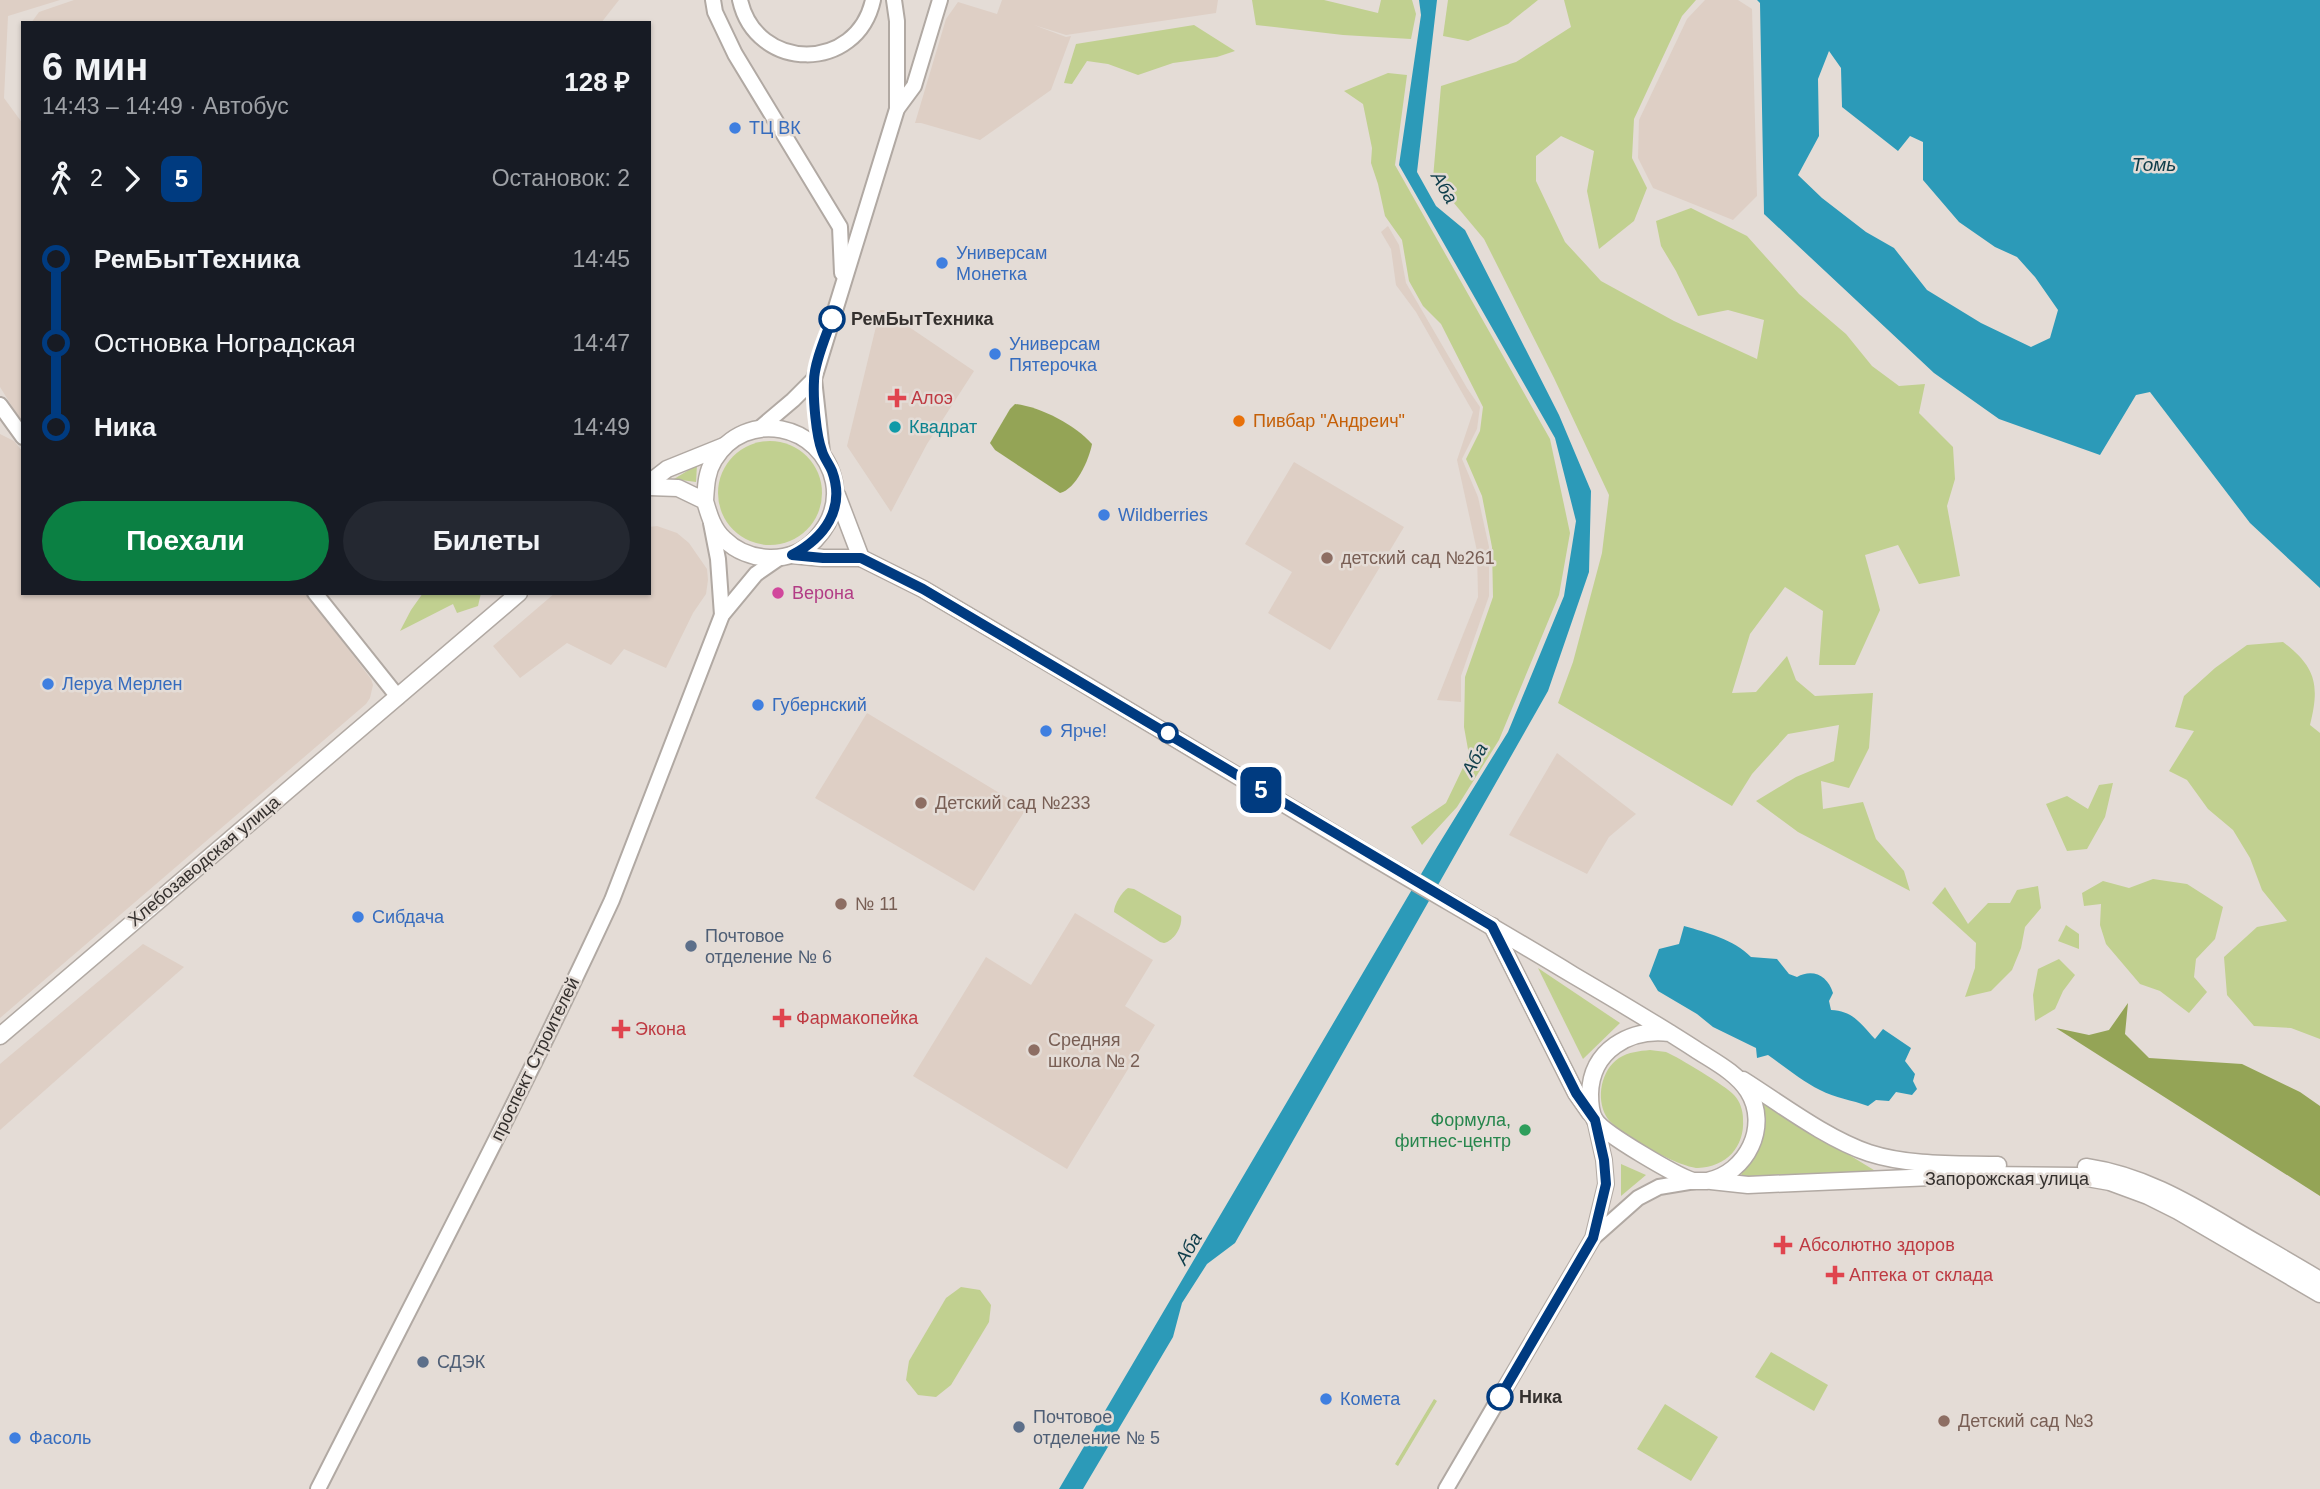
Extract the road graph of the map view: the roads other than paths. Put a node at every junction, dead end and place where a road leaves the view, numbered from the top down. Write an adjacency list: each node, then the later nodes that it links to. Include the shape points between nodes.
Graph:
1 (713, 0): 7 (main road, via 735,54 839,227)
2 (740, 0): 3 (main road, via 748,23 765,41 793,54 825,54 850,40 870,15)
3 (873, 0)
4 (894, 0): 6 (main road)
5 (940, 0): 6 (main road, via 914,86)
6 (897, 109): 7 (main road)
7 (843, 283): 8 (main road)
8 (814, 379): 10 (main road); 13 (main road)
9 (1, 411): 11 (main road)
10 (761, 428): 12 (main road); 13 (main road, via 794,432)
11 (21, 436)
12 (726, 445): 14 (main road, via 667,469); 17 (main road, via 713,461)
13 (822, 452): 16 (main road)
14 (651, 483)
15 (651, 485): 17 (main road, via 678,488)
16 (836, 491): 19 (main road, via 824,530 810,545); 20 (main road)
17 (705, 501): 18 (main road)
18 (711, 522): 19 (main road, via 739,551 759,557); 23 (main road)
19 (785, 556): 20 (main road); 23 (main road, via 755,574)
20 (861, 558): 25 (main road, via 923,589)
21 (317, 595): 24 (main road)
22 (517, 595): 24 (main road, Хлебозаводская улица)
23 (722, 615): 34 (main road, проспект Строителей, via 593,942)
24 (404, 692): 27 (main road, Хлебозаводская улица)
25 (1492, 926): 26 (main road); 29 (main road, via 1576,1093)
26 (1670, 1034): 28 (main road); 29 (main road, via 1633,1035 1613,1045 1597,1063 1590,1099)
27 (0, 1036)
28 (1732, 1074): 30 (main road, via 1748,1090 1756,1108 1754,1140 1738,1164); 32 (main road, Запорожская улица, via 1846,1144 1887,1158 1979,1165 2077,1165 2152,1184)
29 (1595, 1120): 30 (main road, via 1638,1153); 31 (main road, via 1606,1184)
30 (1702, 1181): 31 (main road, via 1659,1187 1638,1198); 33 (main road, Запорожская улица, via 1748,1185 2076,1175 2148,1196)
31 (1593, 1238): 35 (main road)
32 (2320, 1280)
33 (2320, 1294)
34 (318, 1489)
35 (1447, 1489)

